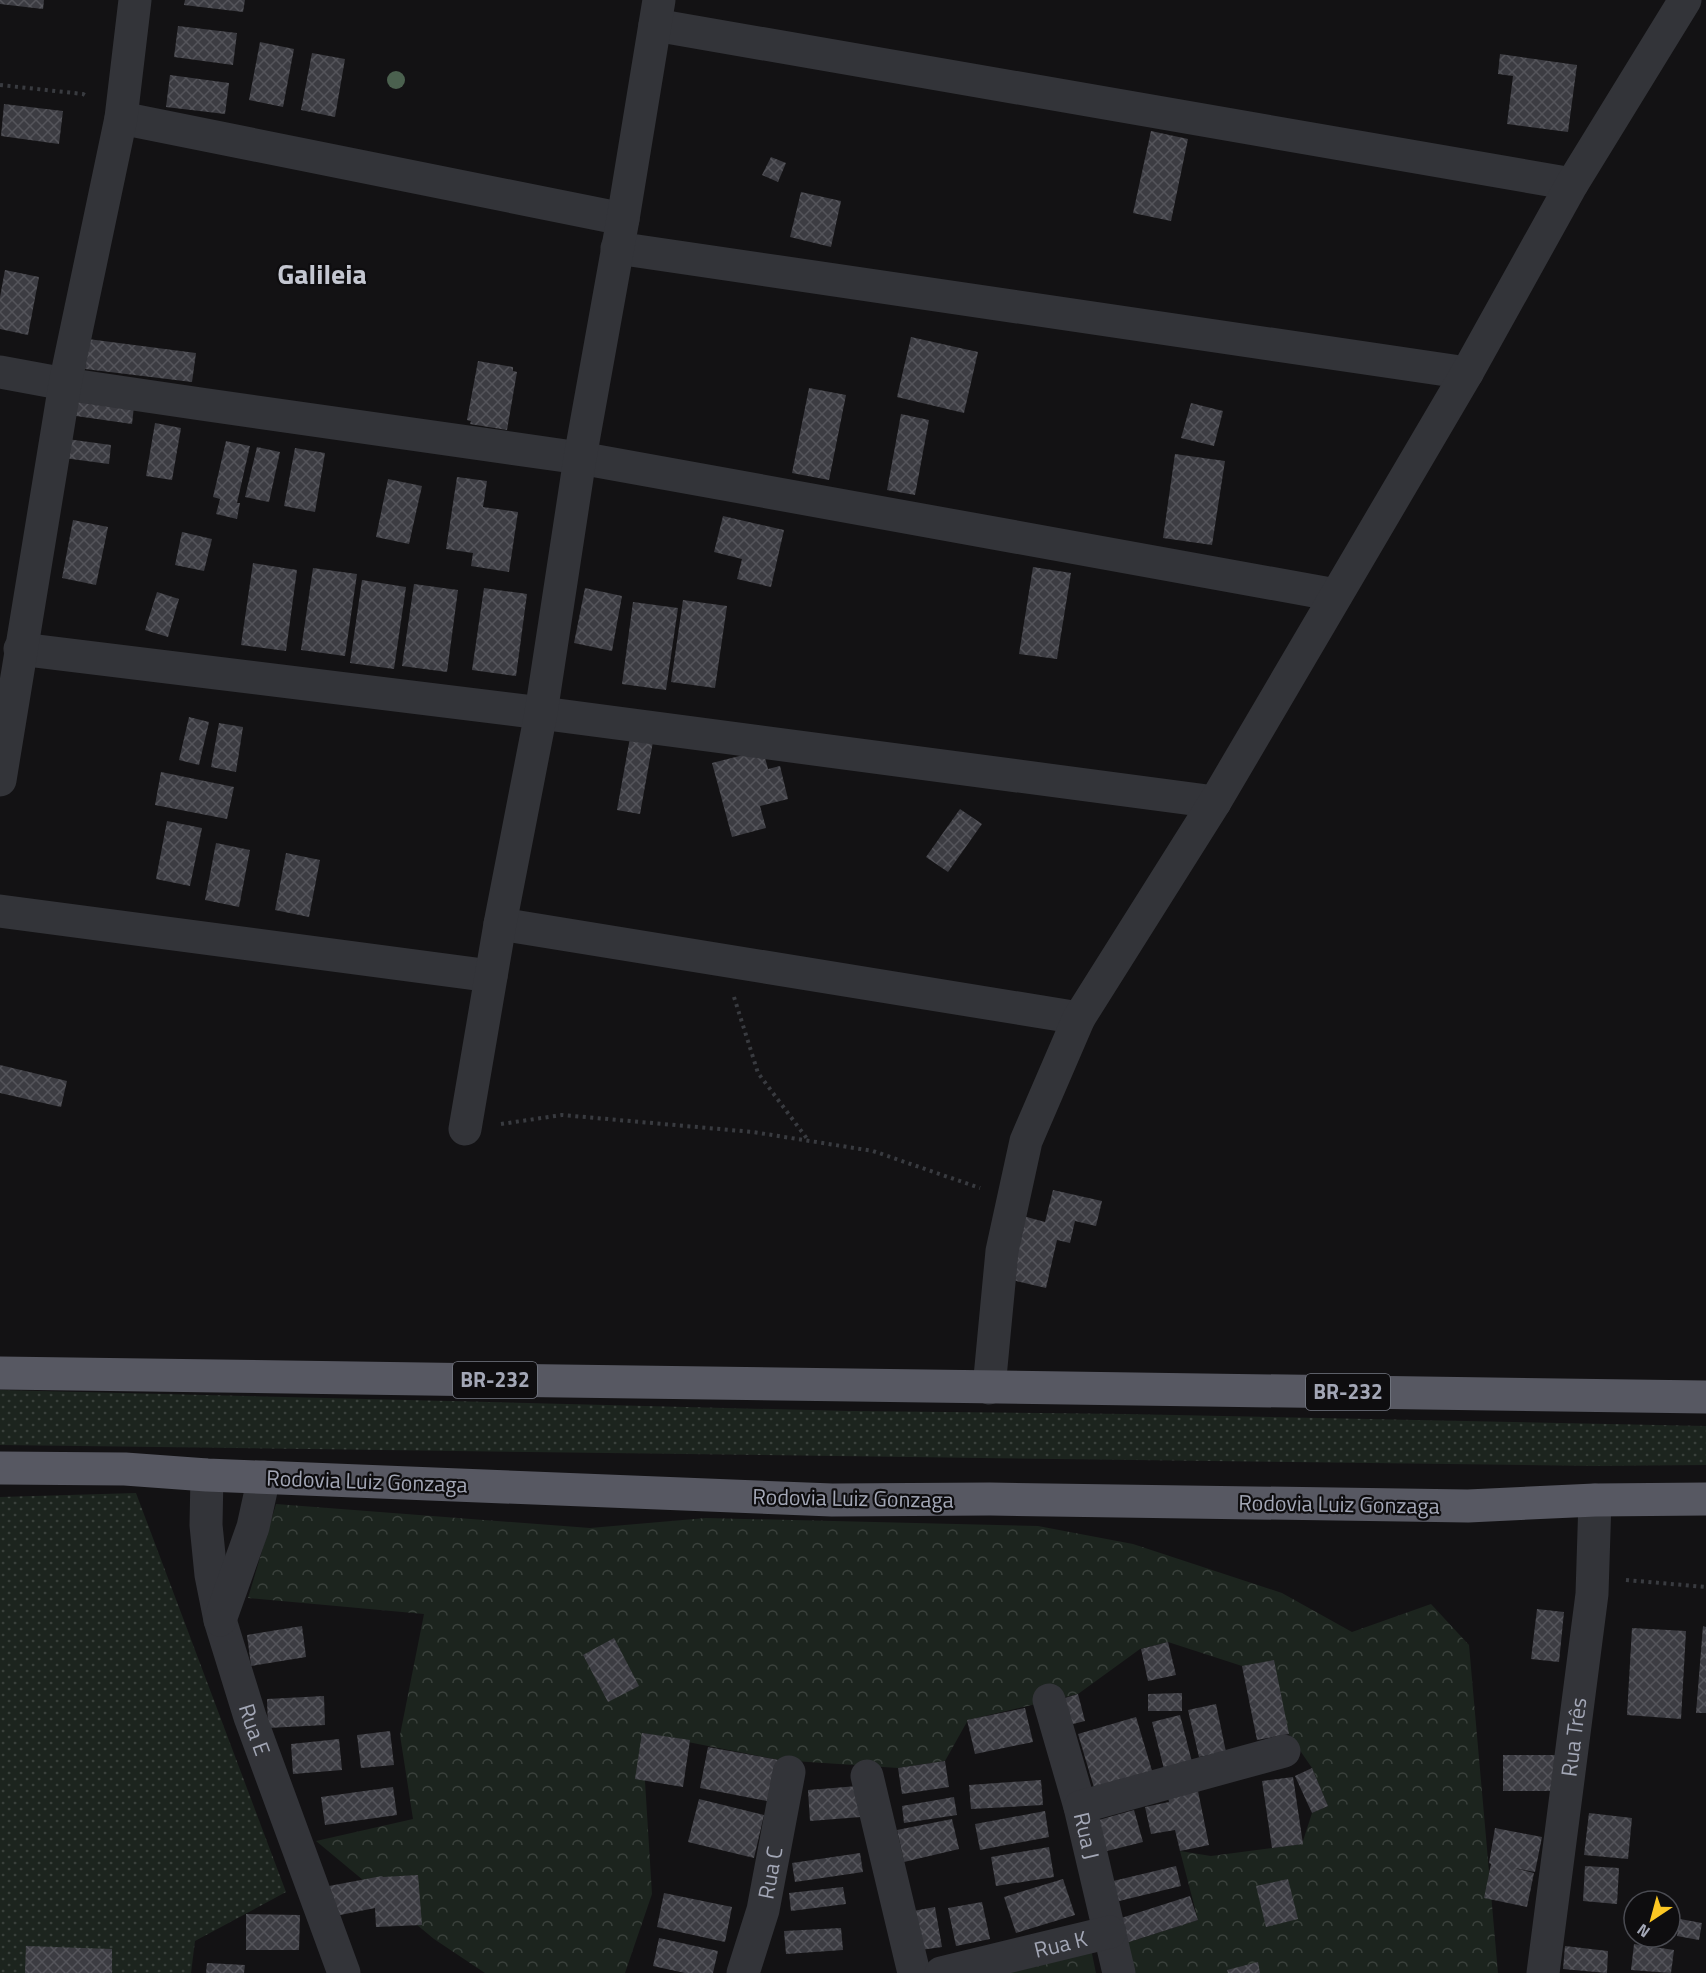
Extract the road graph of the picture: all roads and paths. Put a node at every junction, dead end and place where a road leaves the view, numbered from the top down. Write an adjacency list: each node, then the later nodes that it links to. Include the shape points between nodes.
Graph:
1 (135, 0): 5 (street)
2 (1685, 0): 6 (street)
3 (657, 13): 6 (street); 7 (street)
4 (0, 85): 5 (path, via 83,93)
5 (122, 118): 7 (street); 10 (street)
6 (1572, 184): 9 (street)
7 (620, 233): 9 (street); 11 (street)
8 (0, 372): 10 (street)
9 (1467, 373): 12 (street)
10 (65, 384): 11 (street); 13 (street)
11 (580, 458): 12 (street); 14 (street)
12 (1336, 596): 16 (street)
13 (20, 649): 14 (street); 15 (street)
14 (541, 713): 16 (street); 18 (street)
15 (0, 780)
16 (1215, 802): 21 (street)
17 (0, 911): 20 (street)
18 (500, 924): 19 (street); 20 (street)
19 (725, 961): 21 (street); 23 (path, via 758,1073)
20 (491, 976): 22 (street)
21 (1079, 1018): 24 (street, via 1026,1141)
22 (465, 1129): 23 (path, via 561,1115 753,1132)
23 (808, 1141): 24 (path, via 873,1151)
24 (1013, 1199): 26 (street, via 1002,1251)
25 (0, 1373): 26 (highway, BR-232)
26 (989, 1388): 27 (highway, BR-232)
27 (1706, 1397)
28 (0, 1468): 29 (highway, Rodovia Luiz Gonzaga, via 125,1469)
29 (207, 1475): 30 (highway, Rodovia Luiz Gonzaga); 35 (street, Rua E, via 206,1525)
30 (264, 1477): 32 (highway, Rodovia Luiz Gonzaga, via 832,1500 1468,1506); 35 (street, via 253,1527)
31 (1706, 1499): 32 (highway, Rodovia Luiz Gonzaga)
32 (1595, 1500): 33 (street, Rua Três)
33 (1593, 1577): 34 (path); 47 (street, Rua Três)
34 (1706, 1587)
35 (220, 1620): 42 (street, Rua E, via 250,1717)
36 (1048, 1700): 40 (street, Rua J)
37 (1284, 1751): 40 (street)
38 (789, 1772): 43 (street, Rua C, via 763,1910)
39 (867, 1776): 44 (street)
40 (1080, 1807): 41 (street, Rua J)
41 (1110, 1932): 45 (street, Rua K); 46 (street, Rua J)
42 (344, 1973)
43 (743, 1973)
44 (914, 1973)
45 (941, 1973)
46 (1119, 1973)
47 (1543, 1973)

